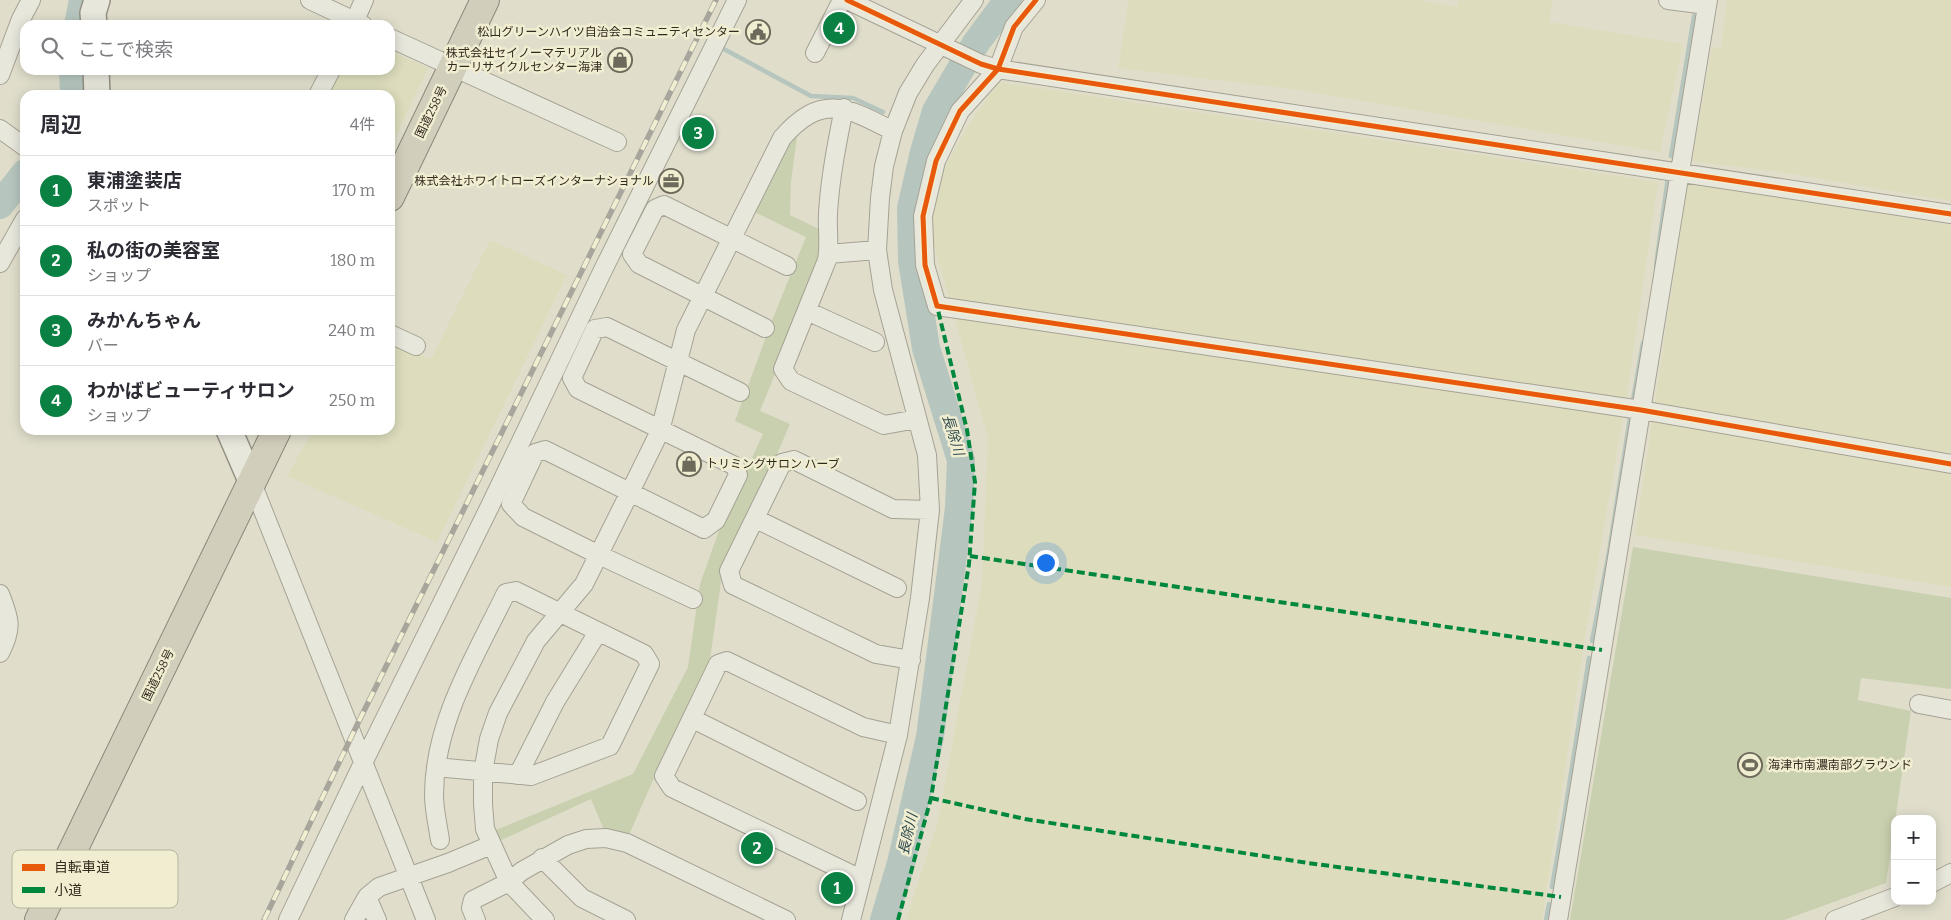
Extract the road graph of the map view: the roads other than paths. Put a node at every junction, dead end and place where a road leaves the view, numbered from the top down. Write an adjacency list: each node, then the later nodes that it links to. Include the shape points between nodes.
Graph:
1 (31, 0): 13 (street)
2 (97, 0): 14 (street)
3 (310, 0): 15 (street)
4 (364, 0): 16 (street)
5 (485, 0): 21 (highway, 国道258号)
6 (737, 0): 72 (street)
7 (842, 0): 20 (street)
8 (847, 0): 19 (street)
9 (1036, 0): 22 (street, via 1014,27)
10 (1668, 0): 12 (street)
11 (968, 2): 19 (street)
12 (1708, 3): 33 (street)
13 (21, 20)
14 (94, 20)
15 (349, 20)
16 (358, 20)
17 (20, 22): 23 (street)
18 (395, 40): 21 (street)
19 (945, 48): 22 (street); 30 (street, via 925,65 908,93)
20 (815, 54)
21 (453, 67): 31 (street); 34 (highway, 国道258号)
22 (998, 68): 33 (street); 50 (street, via 960,110 936,161 923,216 925,264 937,306)
23 (0, 75)
24 (96, 75): 26 (street)
25 (328, 75): 27 (street)
26 (97, 90)
27 (321, 90)
28 (844, 108): 30 (street); 37 (street, via 828,108 810,114 786,133); 39 (street, via 831,177)
29 (0, 129): 32 (street)
30 (893, 131): 38 (street, via 883,174)
31 (618, 142)
32 (20, 144)
33 (1679, 173): 35 (street); 50 (street)
34 (395, 187)
35 (1951, 214)
36 (20, 228): 40 (street)
37 (732, 239): 41 (street); 42 (street); 42 (street, via 664,206 656,209 636,246 632,254 638,264)
38 (877, 250): 39 (street); 51 (street, via 883,290)
39 (828, 254): 43 (street)
40 (0, 264)
41 (787, 266)
42 (702, 296): 44 (street); 48 (street, via 686,330)
43 (807, 311): 46 (street); 51 (street, via 783,369 791,381 884,426)
44 (765, 328)
45 (395, 336): 47 (street)
46 (875, 342)
47 (416, 346)
48 (679, 362): 49 (street); 52 (street); 52 (street, via 607,327 595,329 572,378 578,389)
49 (740, 392)
50 (1641, 410): 55 (street); 100 (street)
51 (917, 419): 58 (street, via 927,455)
52 (660, 430): 57 (street); 57 (street, via 734,466 738,474 716,520 704,528)
53 (232, 435): 56 (street)
54 (275, 435): 56 (highway, 国道258号)
55 (1951, 464)
56 (252, 483): 72 (street); 79 (highway, 国道258号)
57 (630, 492): 60 (street); 60 (street, via 545,450 535,453 511,504 523,517)
58 (930, 510): 59 (street, via 893,509 794,460 782,463); 67 (street)
59 (756, 519): 61 (street); 67 (street, via 729,571 733,585 876,654)
60 (599, 555): 63 (street); 64 (street, via 584,584)
61 (897, 588)
62 (0, 594): 66 (street, via 8,614 8,637)
63 (693, 599)
64 (559, 612): 65 (street); 73 (street, via 516,591 506,594 456,696 442,733); 74 (street, via 536,642 498,713)
65 (598, 632): 75 (street, via 555,702); 75 (street, via 644,654 650,664 610,746 531,776)
66 (0, 653)
67 (911, 660): 71 (street)
68 (1919, 704): 69 (street)
69 (1951, 710)
70 (693, 718): 71 (street, via 718,664 727,660 863,726); 76 (street); 83 (street, via 664,776 672,788)
71 (898, 735): 83 (street)
72 (363, 763): 82 (street); 91 (street)
73 (436, 768): 74 (street); 77 (street, via 434,796)
74 (483, 772): 75 (street); 78 (street, via 485,829)
75 (518, 775)
76 (857, 801)
77 (440, 840)
78 (492, 845): 82 (street); 85 (street)
79 (73, 850)
80 (542, 858): 85 (street); 97 (street, via 582,898); 98 (street, via 586,839 606,838 627,843)
81 (1951, 874): 84 (street)
82 (408, 877): 86 (street, via 379,887); 94 (street)
83 (861, 879): 99 (street)
84 (1936, 881)
85 (509, 882): 95 (street, via 473,900 470,908); 96 (street)
86 (368, 897): 92 (street); 93 (street)
87 (1891, 899): 89 (street)
88 (45, 908): 90 (highway, 国道258号)
89 (1867, 908): 101 (street); 102 (street)
90 (39, 920)
91 (288, 920)
92 (354, 920)
93 (377, 920)
94 (426, 920)
95 (476, 920)
96 (545, 920)
97 (626, 920)
98 (786, 920)
99 (852, 920)
100 (1558, 920)
101 (1834, 920)
102 (1880, 920)

